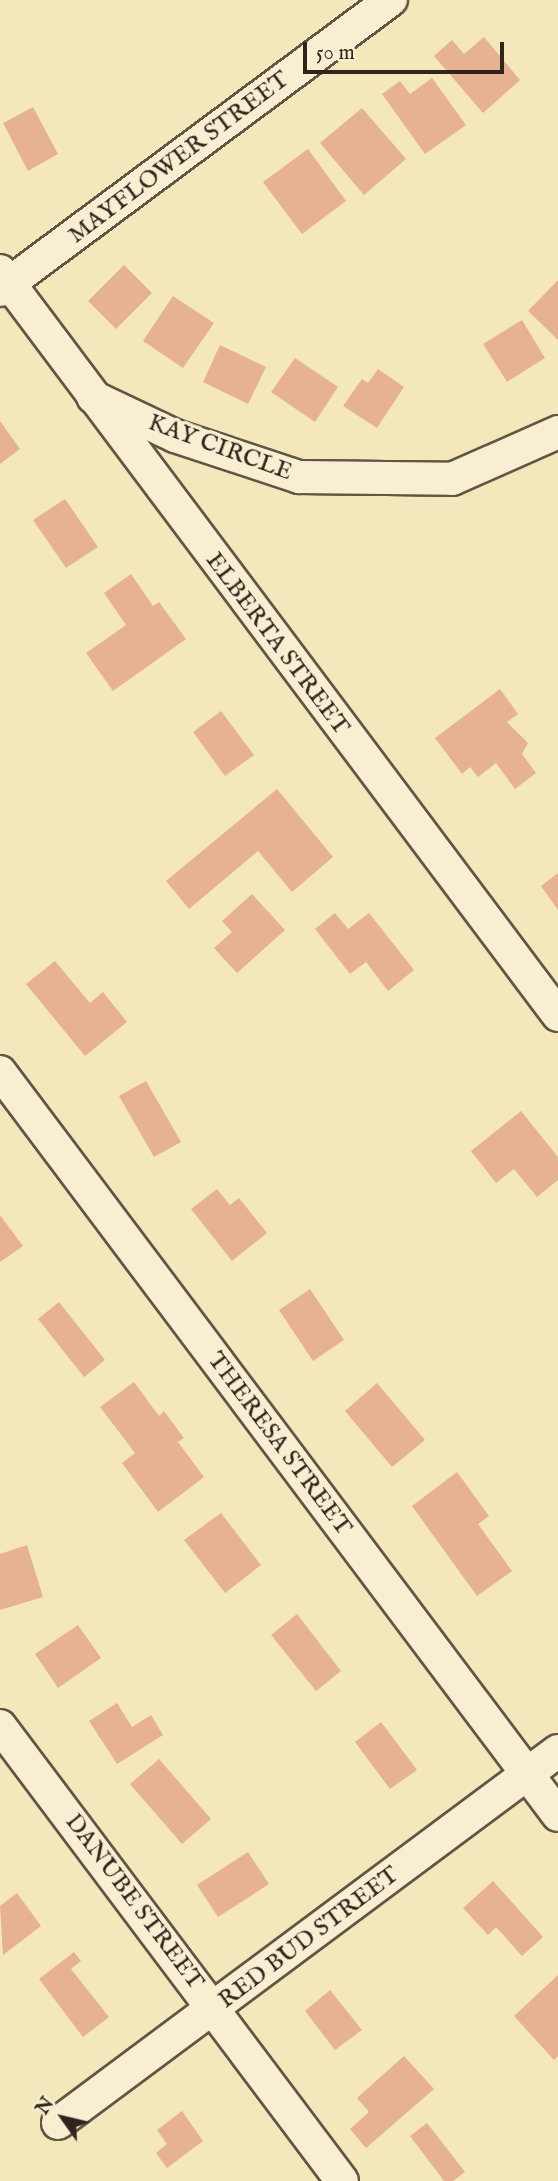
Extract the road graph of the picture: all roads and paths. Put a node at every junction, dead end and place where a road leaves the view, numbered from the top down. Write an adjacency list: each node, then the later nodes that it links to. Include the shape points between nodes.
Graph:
1 (391, 0): 2 (street, MAYFLOWER STREET)
2 (3, 282): 3 (street, ELBERTA STREET)
3 (88, 394): 4 (street, KAY CIRCLE, via 174,436 299,477 452,479); 5 (street, ELBERTA STREET)
4 (558, 432)
5 (558, 1015)
6 (0, 1072): 9 (street, THERESA STREET)
7 (0, 1726): 11 (street, DANUBE STREET)
8 (558, 1751): 9 (street, RED BUD STREET)
9 (526, 1774): 10 (street, THERESA STREET); 11 (street, RED BUD STREET)
10 (558, 1815)
11 (215, 2008): 12 (street, RED BUD STREET); 13 (street, DANUBE STREET)
12 (58, 2123)
13 (342, 2181)

